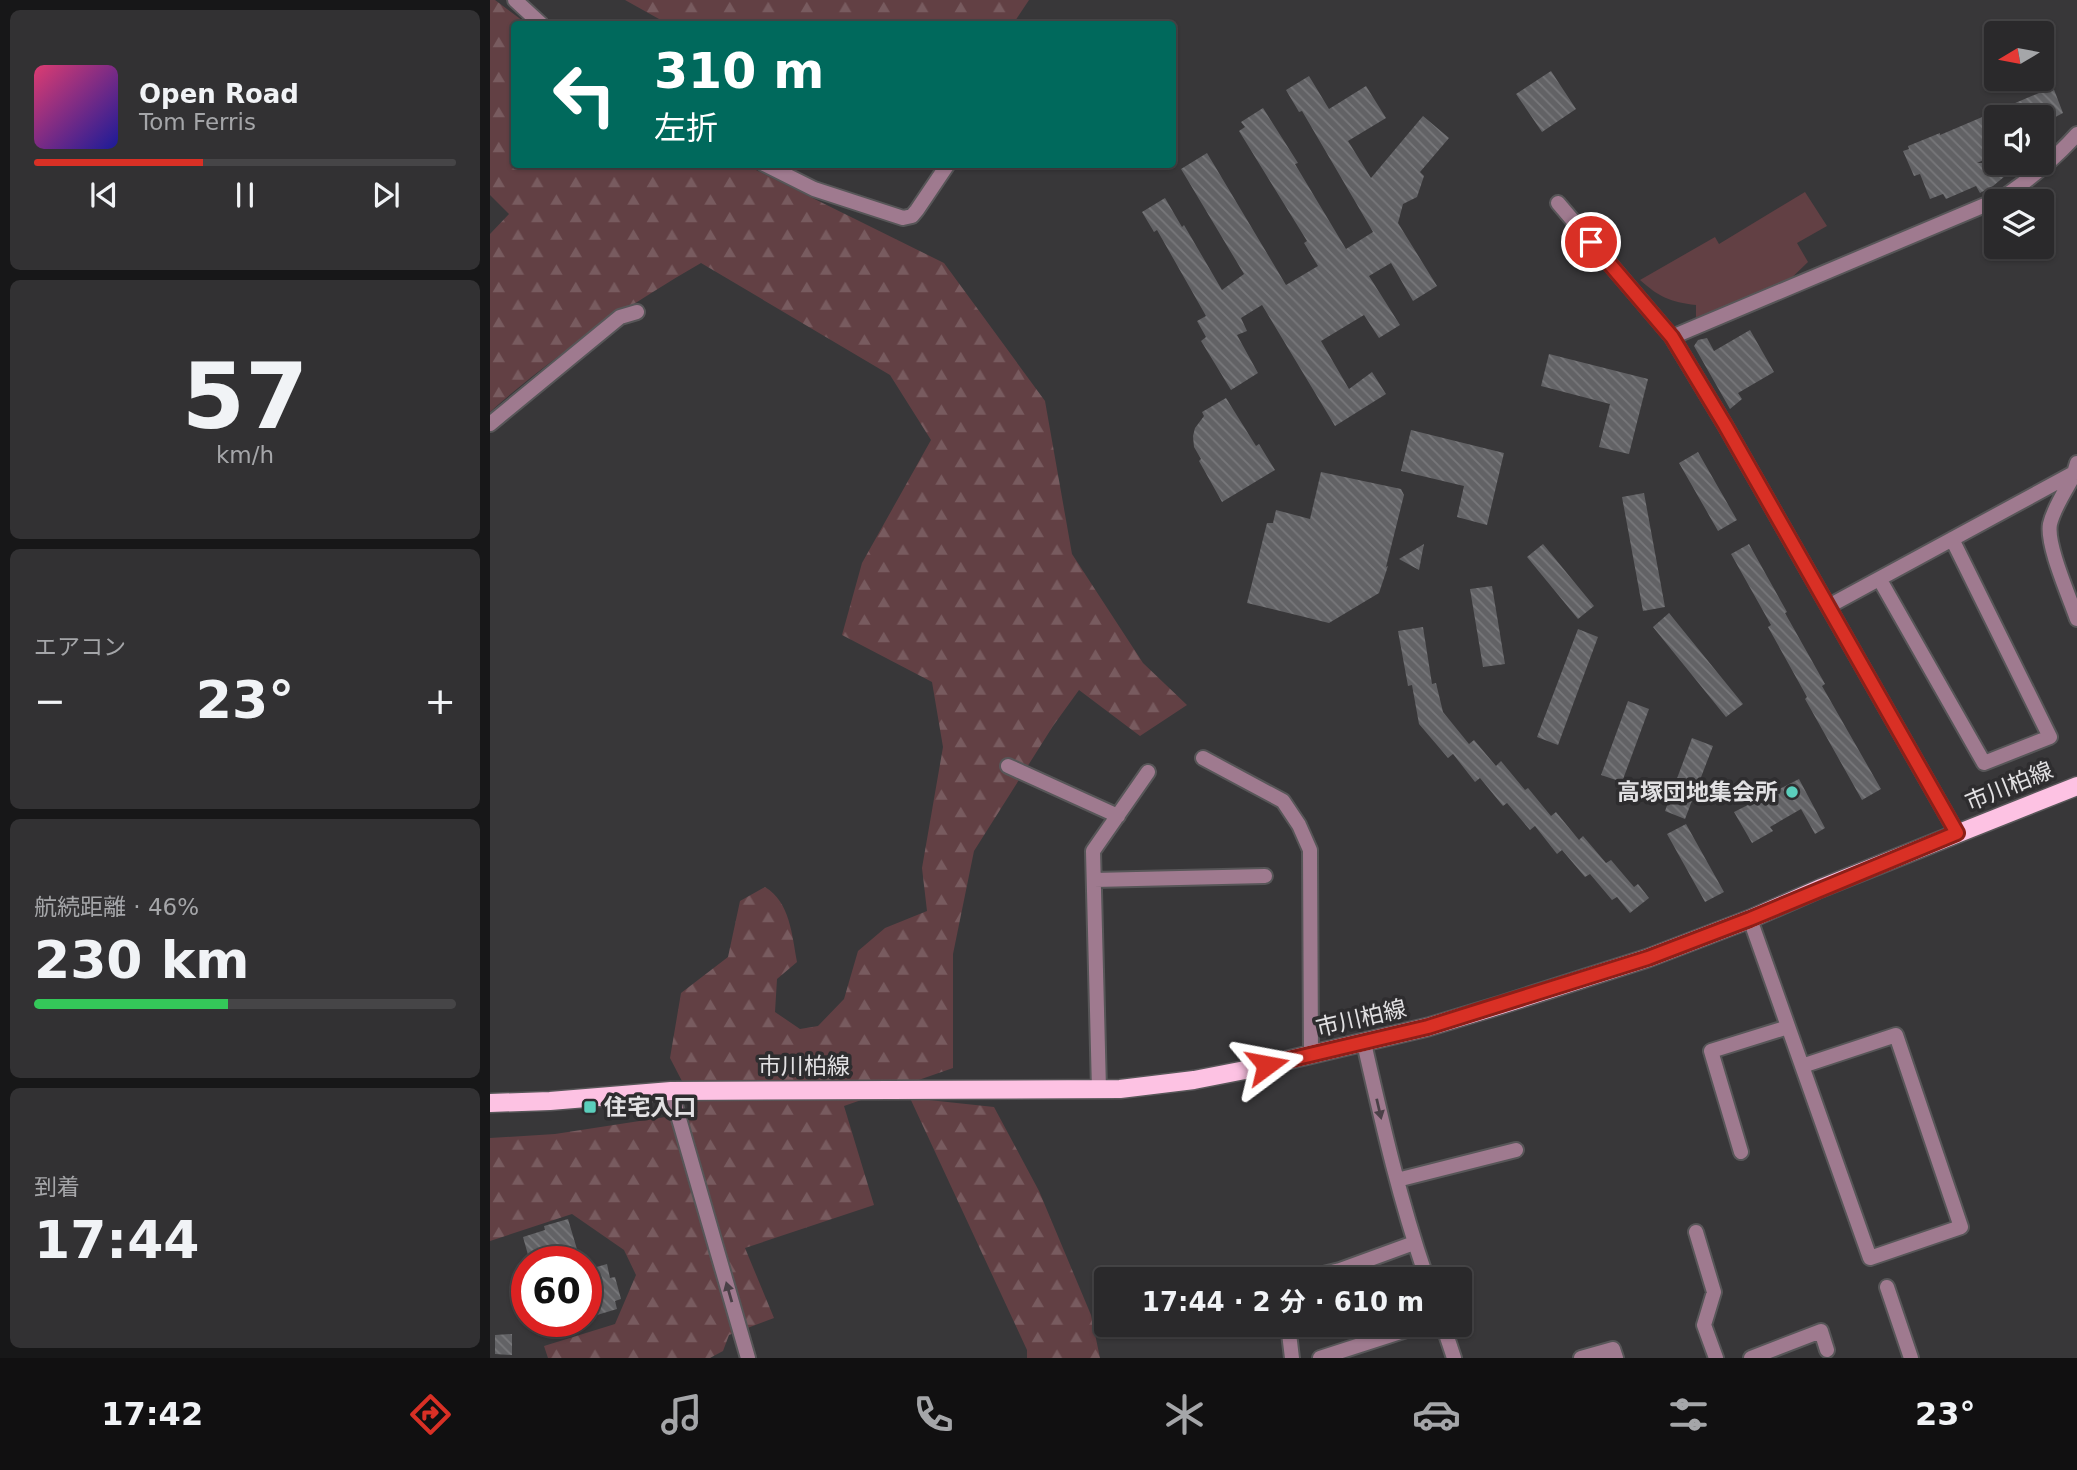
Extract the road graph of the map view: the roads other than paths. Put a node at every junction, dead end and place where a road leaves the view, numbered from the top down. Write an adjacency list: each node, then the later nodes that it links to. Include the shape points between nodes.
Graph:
1 (516, 0): 2 (street)
2 (538, 21)
3 (2077, 134): 8 (street, via 2036,175 2004,197)
4 (772, 168): 5 (street, via 814,189 903,218 918,210)
5 (945, 168)
6 (1558, 202): 8 (street)
7 (637, 312): 9 (street, via 620,317)
8 (1672, 337): 13 (street)
9 (490, 424)
10 (2076, 468): 11 (street); 14 (street, via 2050,532)
11 (1952, 539): 12 (street); 12 (street, via 2050,737 1983,763)
12 (1880, 580): 13 (street)
13 (1829, 606): 20 (street)
14 (2077, 619)
15 (1203, 758): 26 (street, via 1283,801 1310,850)
16 (1009, 766): 19 (street)
17 (1148, 772): 19 (street)
18 (2077, 786): 20 (main road, 市川柏線)
19 (1118, 816): 22 (street, via 1093,851)
20 (1957, 833): 23 (main road, 市川柏線)
21 (1265, 876): 22 (street)
22 (1094, 880): 28 (street)
23 (1750, 919): 24 (street); 25 (main road, 市川柏線, via 1636,962)
24 (1788, 1027): 27 (street); 32 (street, via 1711,1051)
25 (1364, 1043): 26 (main road, 市川柏線); 33 (street, one-way to 33)
26 (1311, 1055): 28 (main road, 市川柏線, via 1194,1080)
27 (1802, 1066): 27 (street, via 1870,1258 1961,1227 1896,1035)
28 (1099, 1090): 29 (main road, 市川柏線)
29 (671, 1091): 30 (main road, 市川柏線); 43 (street, one-way to 29)
30 (490, 1103)
31 (1516, 1150): 33 (street)
32 (1741, 1152)
33 (1397, 1180): 35 (street)
34 (1696, 1232): 49 (street, via 1714,1292 1704,1325)
35 (1414, 1243): 36 (street); 37 (street)
36 (1348, 1267)
37 (1423, 1267)
38 (1887, 1287): 51 (street)
39 (1289, 1337): 44 (street)
40 (1386, 1337): 45 (street)
41 (1447, 1337): 46 (street)
42 (1827, 1350): 50 (street, via 1821,1331)
43 (748, 1358)
44 (1292, 1358)
45 (1320, 1358)
46 (1454, 1358)
47 (1581, 1358): 48 (street, via 1612,1349)
48 (1616, 1358)
49 (1716, 1358)
50 (1751, 1358)
51 (1912, 1358)

